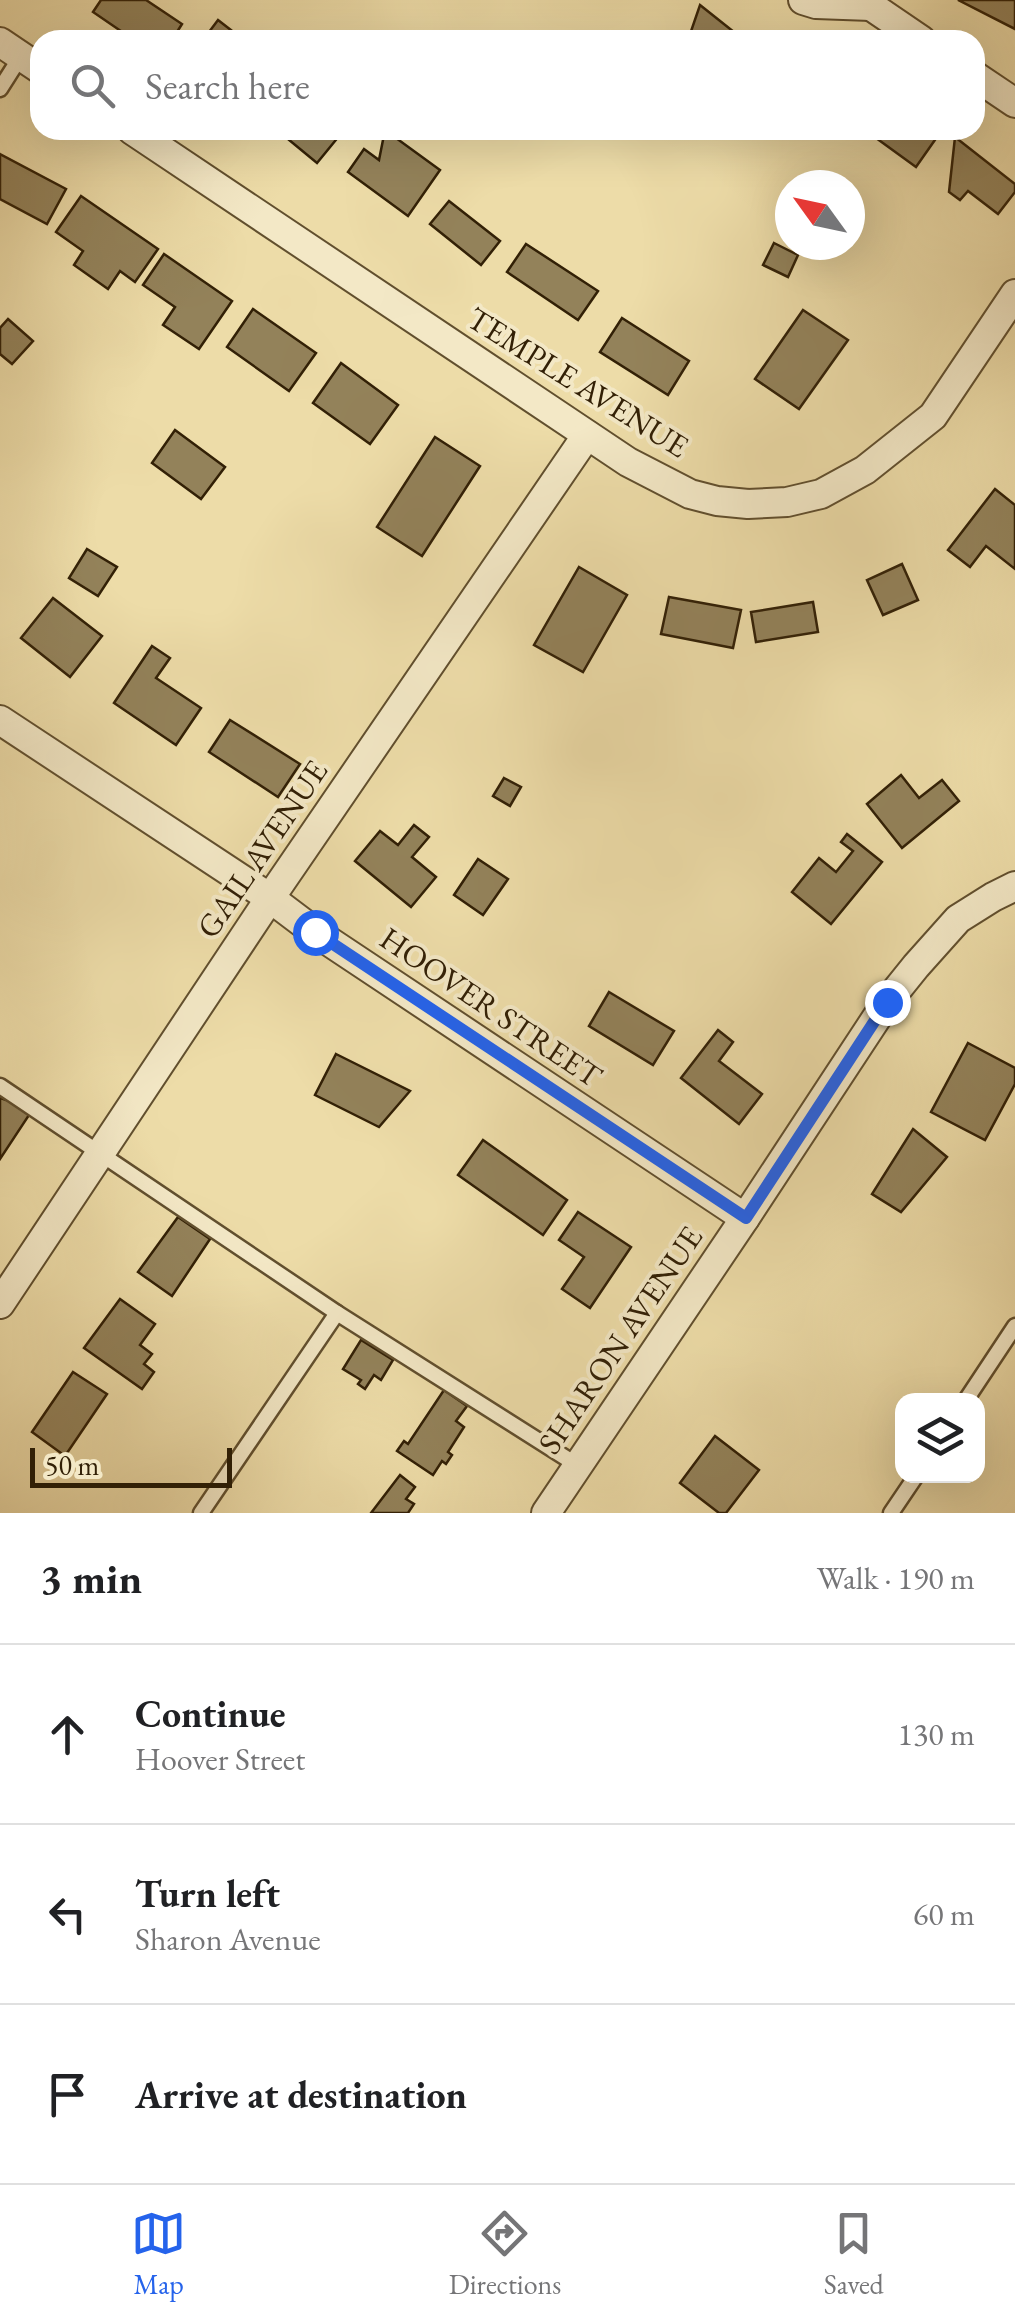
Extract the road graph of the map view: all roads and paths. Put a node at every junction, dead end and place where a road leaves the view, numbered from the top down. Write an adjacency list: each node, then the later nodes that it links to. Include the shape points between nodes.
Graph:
1 (804, 0): 2 (street)
2 (869, 3): 3 (street)
3 (908, 30)
4 (21, 56): 6 (lane)
5 (985, 83): 7 (street)
6 (0, 88)
7 (1015, 103)
8 (147, 140): 10 (street, TEMPLE AVENUE)
9 (1015, 294): 10 (street, TEMPLE AVENUE, via 933,416 865,470 821,494 748,504 690,494)
10 (587, 435): 13 (street, GAIL AVENUE)
11 (0, 720): 13 (street, HOOVER STREET)
12 (1015, 886): 16 (street, SHARON AVENUE, via 958,920 916,966)
13 (270, 898): 15 (street, GAIL AVENUE); 16 (street, HOOVER STREET)
14 (0, 1086): 15 (lane)
15 (101, 1155): 17 (street, GAIL AVENUE); 18 (lane)
16 (746, 1218): 21 (street, SHARON AVENUE)
17 (0, 1304)
18 (337, 1314): 21 (lane); 23 (lane)
19 (1015, 1326): 20 (lane)
20 (971, 1393)
21 (578, 1465): 24 (street, SHARON AVENUE)
22 (911, 1483): 25 (lane)
23 (201, 1513)
24 (546, 1513)
25 (891, 1513)

